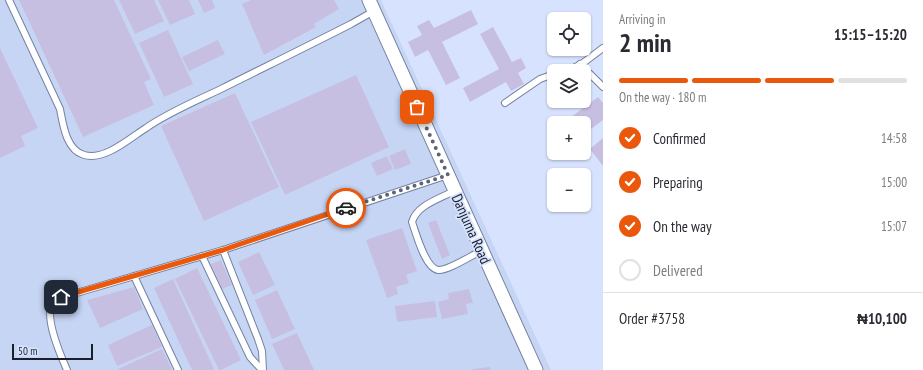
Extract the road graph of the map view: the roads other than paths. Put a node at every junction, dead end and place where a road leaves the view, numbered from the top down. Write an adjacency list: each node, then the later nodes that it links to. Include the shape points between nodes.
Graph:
1 (8, 0): 2 (lane, via 60,109 70,143 75,151 87,156 99,155 122,145 162,118 352,24)
2 (372, 6): 9 (street, Danjuma Road)
3 (603, 48): 4 (lane)
4 (580, 64)
5 (591, 75): 7 (lane)
6 (547, 76): 8 (lane)
7 (603, 86)
8 (505, 103)
9 (448, 175): 10 (street, Danjuma Road); 11 (lane)
10 (454, 191): 12 (street, Danjuma Road); 12 (lane, via 418,210 414,215 412,222 427,262 438,270)
11 (223, 250): 13 (lane); 17 (lane, via 262,351)
12 (481, 251): 18 (street, Danjuma Road)
13 (202, 256): 14 (lane); 17 (lane, via 250,357)
14 (134, 276): 15 (lane, via 53,301 51,308 54,338); 16 (lane)
15 (67, 370)
16 (178, 370)
17 (262, 370)
18 (536, 370)

